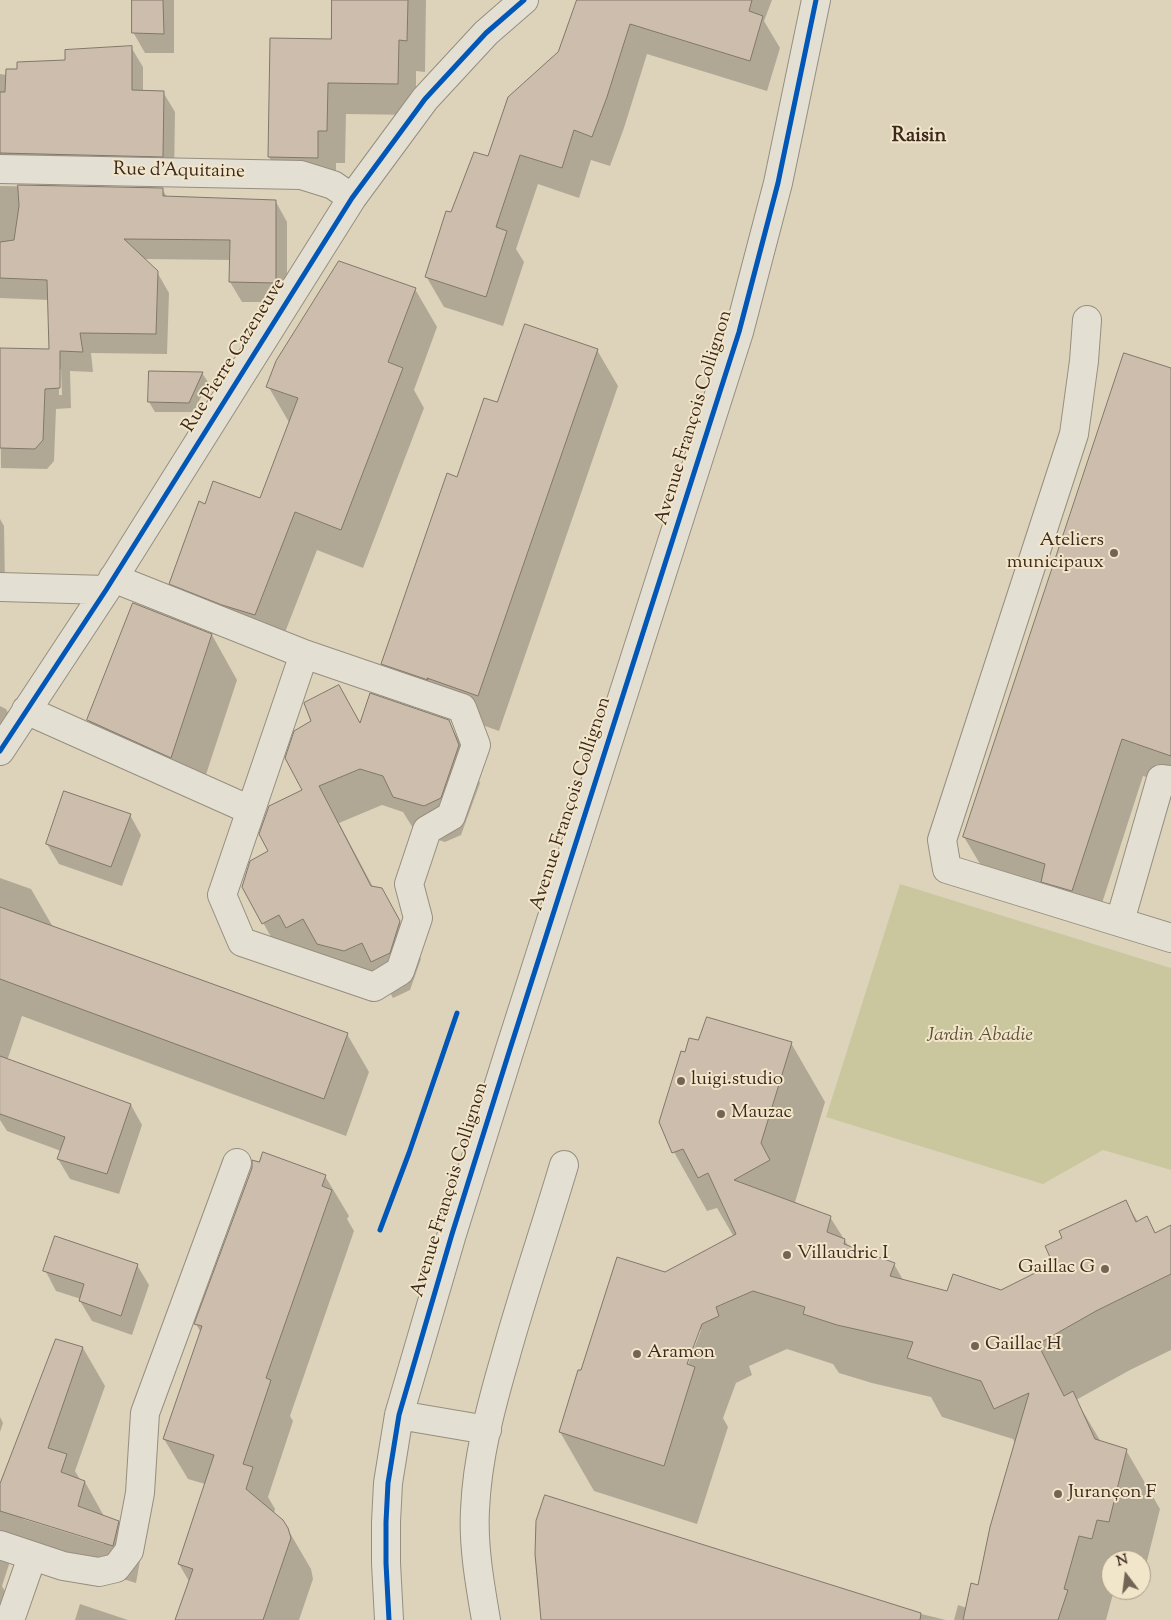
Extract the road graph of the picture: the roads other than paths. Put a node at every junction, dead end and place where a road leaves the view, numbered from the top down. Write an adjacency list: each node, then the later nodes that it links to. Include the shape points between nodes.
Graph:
1 (524, 0): 4 (street, Rue Pierre Cazeneuve, via 486,33 425,99)
2 (816, 0): 17 (street, Avenue François Collignon, via 778,183 739,332 504,1068)
3 (0, 169): 4 (street, Rue d'Aquitaine, via 301,175 333,185)
4 (352, 198): 6 (street, Rue Pierre Cazeneuve)
5 (1087, 320): 13 (street, via 1074,434 942,840 947,869)
6 (110, 584): 7 (street); 8 (street); 9 (street, Rue Pierre Cazeneuve)
7 (0, 587)
8 (304, 654): 12 (street); 12 (street, via 462,708 476,745 451,816 426,830 409,884 418,918 400,971 374,987 242,942 222,895)
9 (26, 710): 10 (street, Rue Pierre Cazeneuve); 12 (street)
10 (0, 750)
11 (1171, 780): 13 (street, via 1160,779)
12 (250, 810)
13 (1120, 921): 14 (street)
14 (1170, 936)
15 (237, 1163): 20 (street, via 145,1413 140,1493 129,1551 116,1568 99,1572)
16 (564, 1165): 18 (street, via 524,1291)
17 (399, 1415): 18 (street); 22 (street, Avenue François Collignon, via 388,1483 386,1522)
18 (487, 1430): 23 (street, via 475,1511 479,1577)
19 (0, 1545): 20 (street)
20 (32, 1557): 21 (street)
21 (10, 1620)
22 (389, 1620)
23 (486, 1620)

